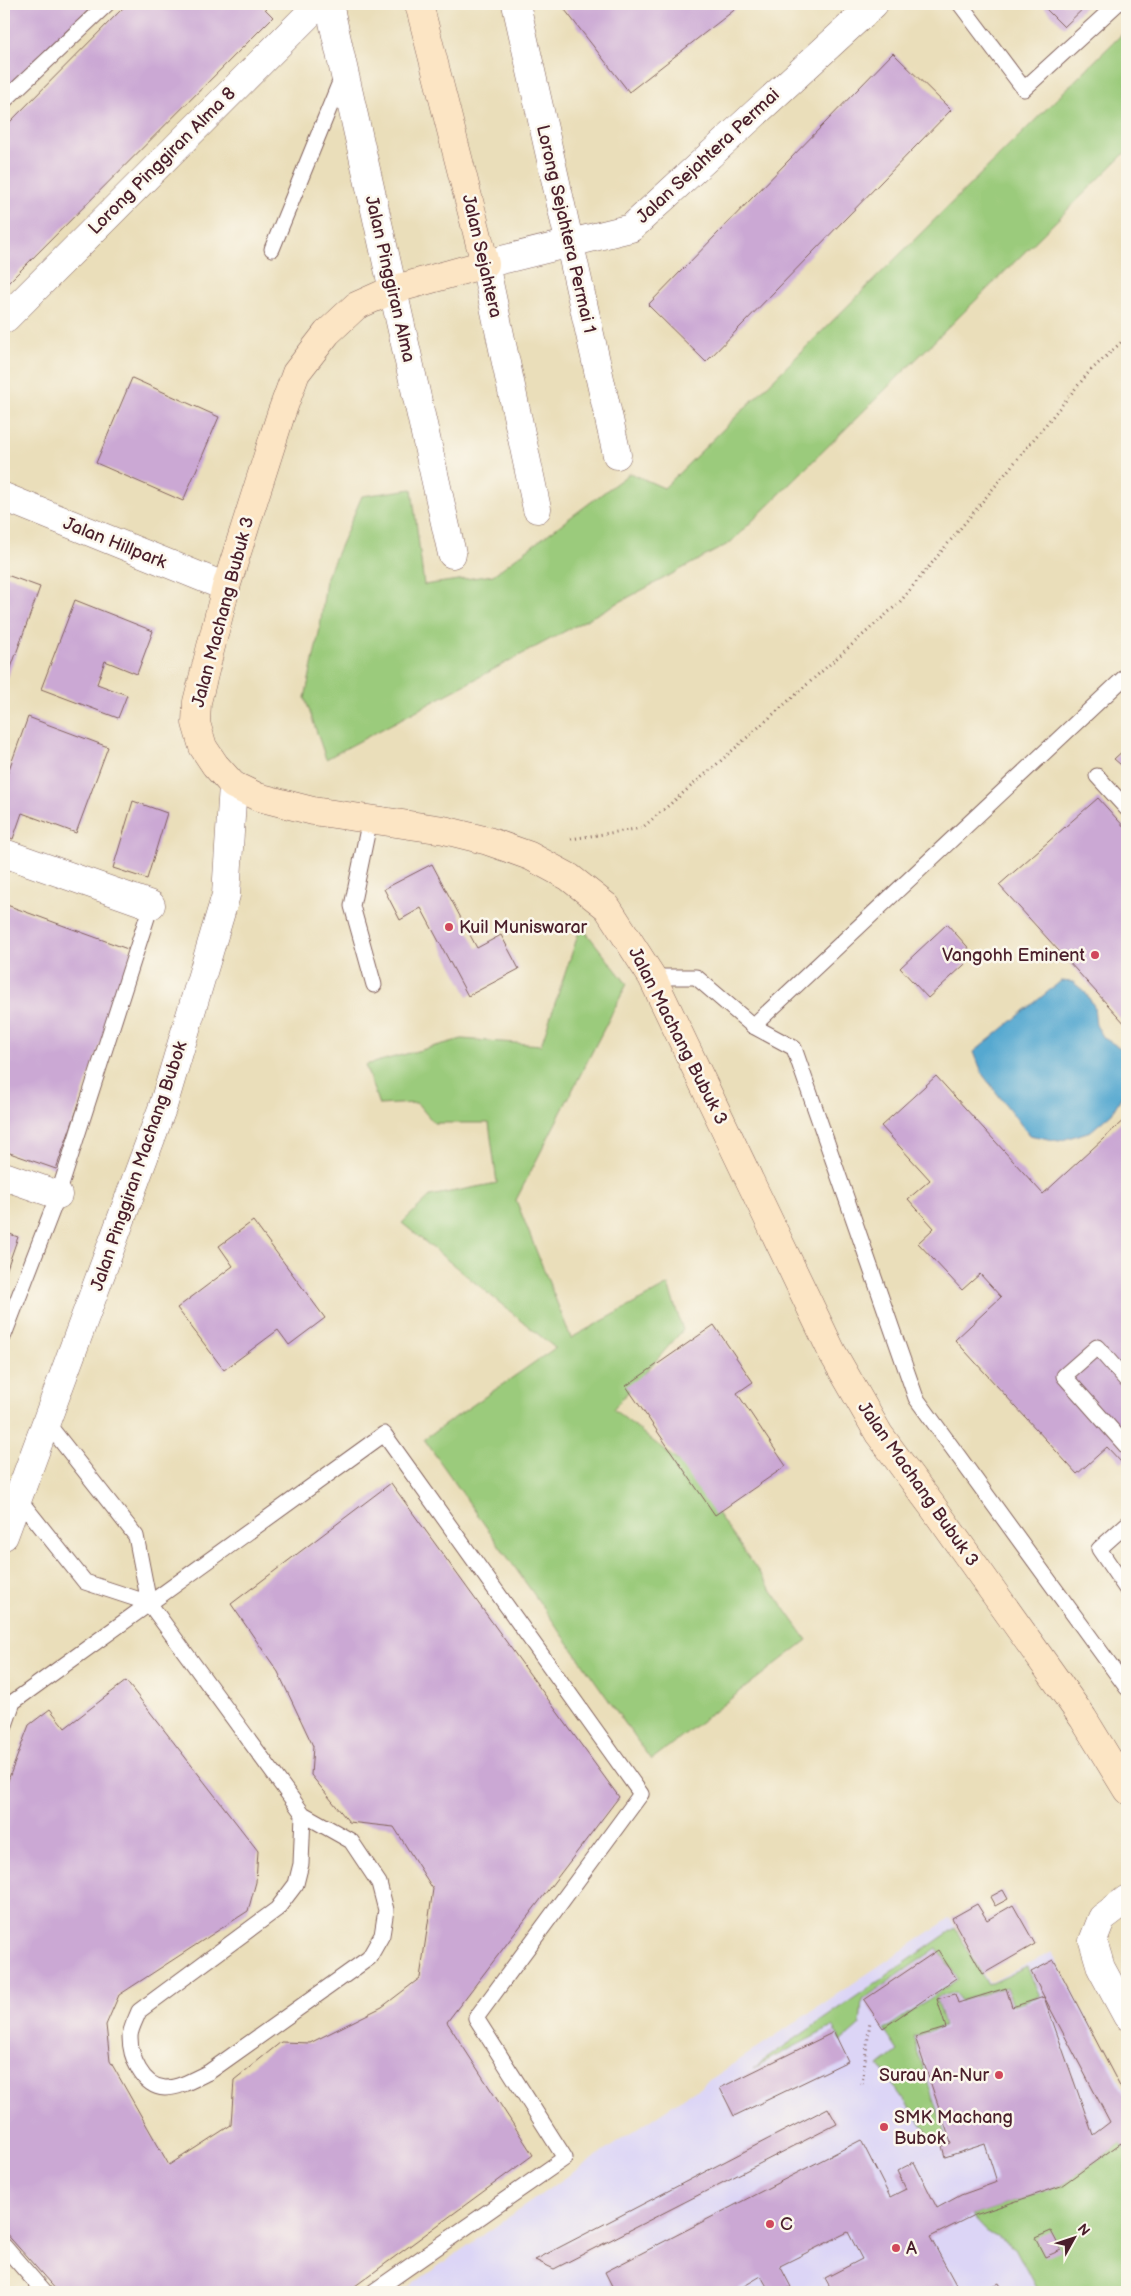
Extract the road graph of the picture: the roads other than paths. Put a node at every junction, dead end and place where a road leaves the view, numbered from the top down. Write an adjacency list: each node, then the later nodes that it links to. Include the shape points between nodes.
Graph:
1 (107, 4): 10 (lane)
2 (319, 4): 15 (street, Lorong Pinggiran Alma 8)
3 (328, 4): 9 (street, Jalan Pinggiran Alma)
4 (419, 4): 13 (main road, Jalan Sejahtera)
5 (516, 4): 11 (street, Lorong Sejahtera Permai 1)
6 (874, 4): 11 (street, Jalan Sejahtera Permai, via 631,228)
7 (960, 4): 8 (lane, via 1024,89)
8 (1117, 4)
9 (344, 73): 12 (lane); 14 (street, Jalan Pinggiran Alma)
10 (4, 101)
11 (568, 242): 13 (street, Jalan Sejahtera Permai); 16 (street, Lorong Sejahtera Permai 1)
12 (272, 249)
13 (485, 264): 14 (main road, Jalan Machang Bubuk 3); 18 (street, Jalan Sejahtera)
14 (392, 290): 19 (street, Jalan Pinggiran Alma); 20 (main road, Jalan Machang Bubuk 3, via 356,306 327,333 296,373)
15 (6, 318)
16 (617, 455)
17 (4, 497): 20 (street, Jalan Hillpark)
18 (537, 510)
19 (452, 554)
20 (226, 588): 23 (main road, Jalan Machang Bubuk 3, via 197,702 196,723 203,746)
21 (1127, 675): 30 (lane)
22 (1097, 776): 24 (lane)
23 (233, 785): 25 (main road, Jalan Machang Bubuk 3, via 285,805); 35 (street, Jalan Pinggiran Machang Bubok, via 226,894 164,1106)
24 (1127, 809)
25 (370, 819): 28 (main road, Jalan Machang Bubuk 3, via 444,830 530,856 569,878 606,907); 29 (lane, via 352,906)
26 (4, 853): 27 (street)
27 (151, 905): 32 (lane)
28 (652, 977): 30 (lane, via 696,977); 44 (main road, Jalan Machang Bubuk 3, via 832,1352 879,1434 1083,1718)
29 (374, 985)
30 (753, 1026): 42 (lane, via 794,1048 916,1398)
31 (4, 1176): 32 (street)
32 (58, 1195): 33 (lane)
33 (4, 1335)
34 (1127, 1381): 36 (lane, via 1097,1347 1064,1376)
35 (48, 1423): 37 (street, Jalan Pinggiran Machang Bubok); 41 (lane, via 136,1536)
36 (1127, 1447)
37 (18, 1498): 39 (street, Jalan Pinggiran Machang Bubok); 41 (lane, via 85,1582)
38 (1127, 1524): 40 (lane, via 1100,1549)
39 (4, 1536)
40 (1127, 1590)
41 (149, 1604): 43 (lane, via 13,1702); 45 (lane); 50 (lane, via 384,1434 641,1794 476,2018 565,2158)
42 (1127, 1688)
43 (4, 1728)
44 (1127, 1790)
45 (303, 1814): 45 (lane, via 351,1841 378,1883 386,1910 382,1935 370,1958 209,2072 164,2088 144,2078 133,2058 129,2035 139,2011 277,1909 296,1884 301,1864)
46 (1127, 1899): 47 (street, via 1102,1918 1093,1941 1102,1968)
47 (1127, 2016)
48 (4, 2246): 49 (lane)
49 (44, 2292)
50 (374, 2292)

